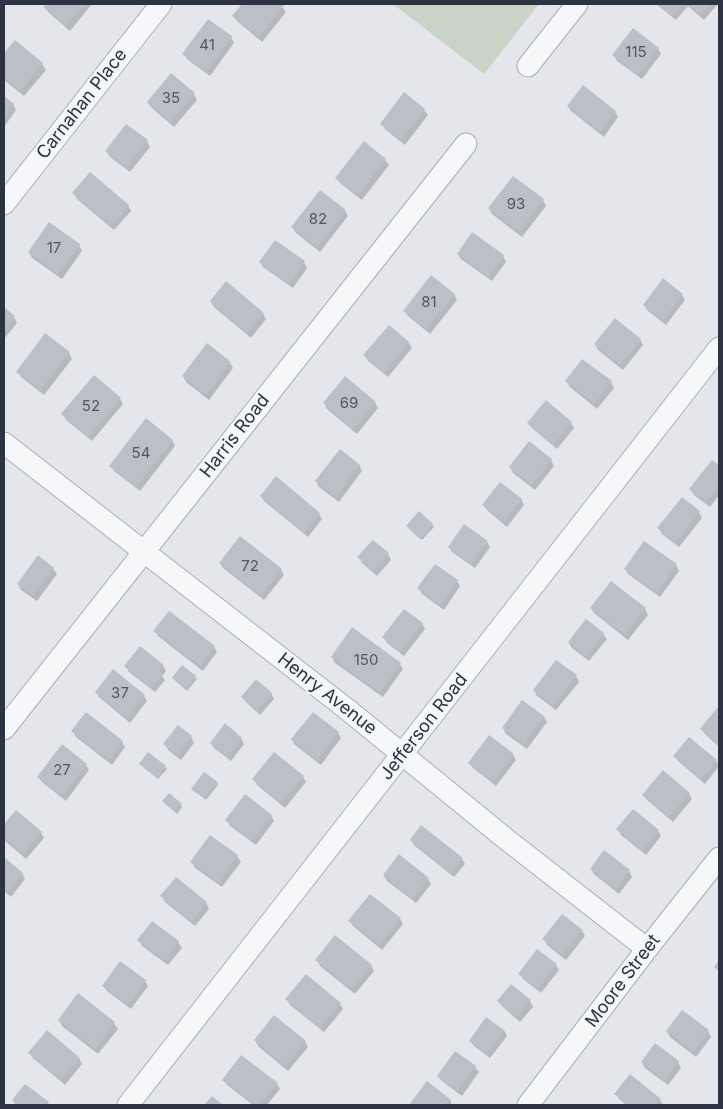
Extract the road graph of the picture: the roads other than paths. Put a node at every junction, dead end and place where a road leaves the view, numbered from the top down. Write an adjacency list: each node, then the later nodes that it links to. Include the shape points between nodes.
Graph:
1 (161, 4): 5 (street, Carnahan Place)
2 (577, 4): 3 (street)
3 (528, 66)
4 (466, 144): 8 (street, Harris Road)
5 (4, 204)
6 (719, 348): 10 (street, Jefferson Road)
7 (4, 443): 8 (street, Henry Avenue)
8 (143, 552): 9 (street, Harris Road); 10 (street, Henry Avenue)
9 (4, 729)
10 (403, 755): 12 (street, Henry Avenue); 13 (street, Jefferson Road)
11 (719, 858): 12 (street, Moore Street)
12 (647, 949): 14 (street, Moore Street)
13 (128, 1105)
14 (528, 1105)

